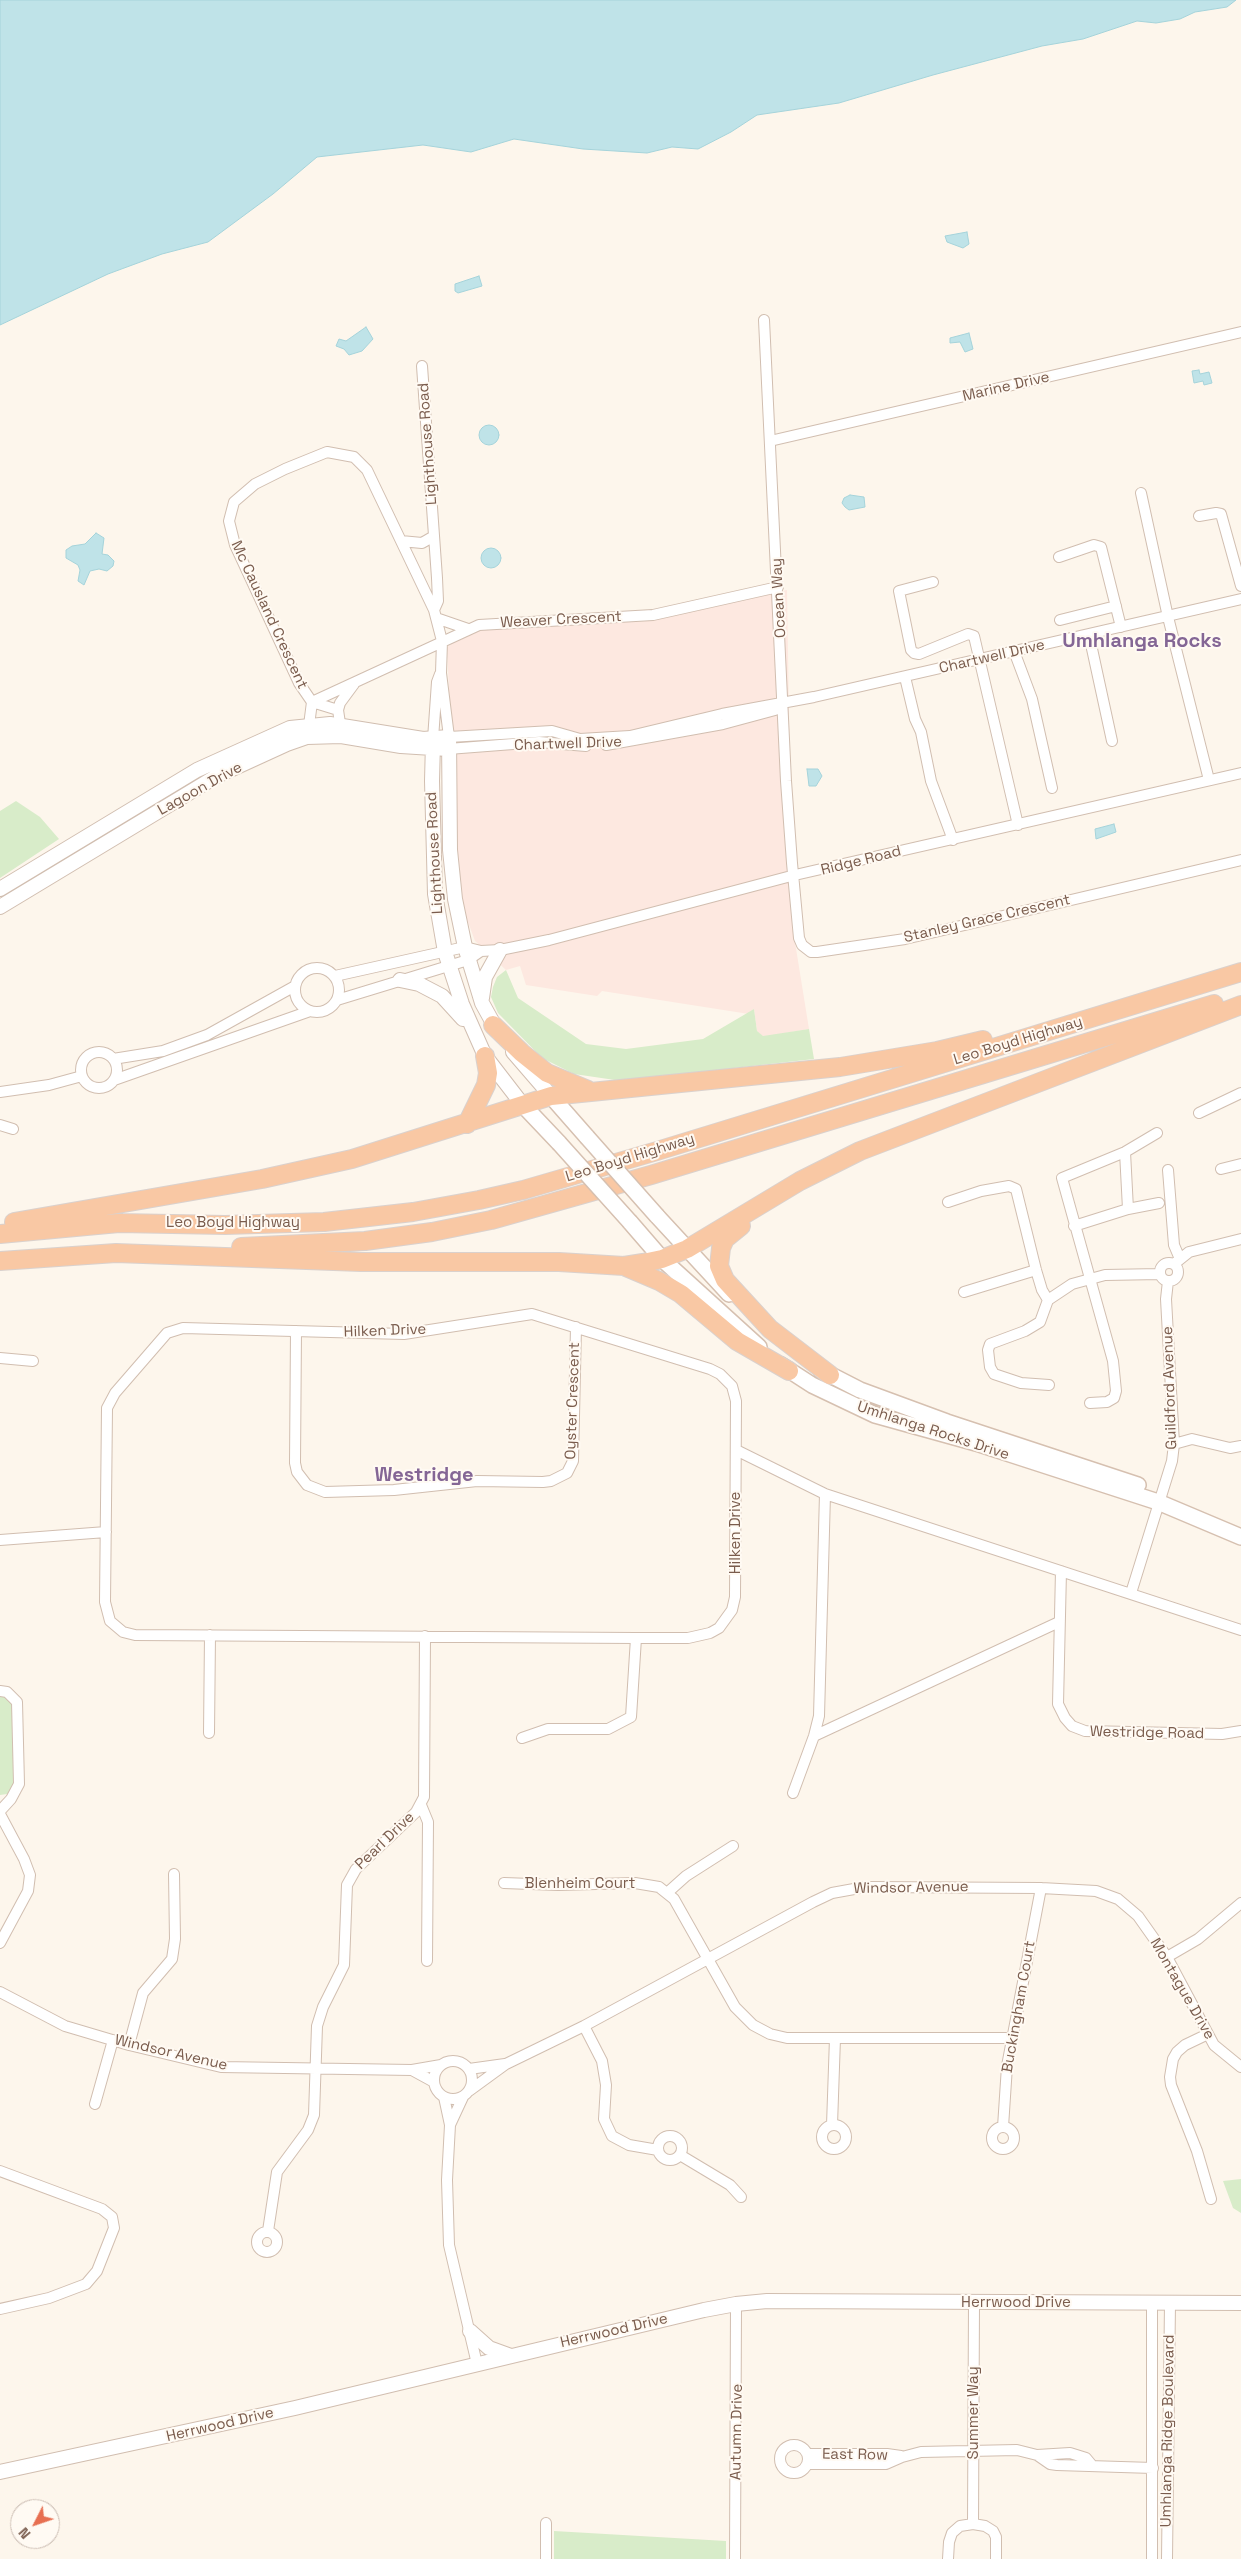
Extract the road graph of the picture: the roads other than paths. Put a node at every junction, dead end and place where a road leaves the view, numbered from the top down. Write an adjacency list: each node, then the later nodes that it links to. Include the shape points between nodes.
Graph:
1 (764, 320): 4 (street, Ocean Way)
2 (1241, 332): 4 (street, Marine Drive)
3 (422, 366): 7 (street, Lighthouse Road)
4 (770, 442): 12 (street, Ocean Way)
5 (1140, 492): 16 (street)
6 (1199, 516): 11 (street, via 1216,512 1222,514)
7 (434, 536): 8 (street, via 422,543); 15 (street, Lighthouse Road, via 438,601)
8 (401, 540): 15 (street, Mc Causland Crescent); 27 (street, Mc Causland Crescent, via 367,470 354,457 345,454 321,453 255,484 234,502 229,521 234,545 299,683)
9 (1059, 557): 14 (street, via 1094,545 1101,547)
10 (933, 582): 23 (street, via 899,591 913,652 919,654 970,634 974,636)
11 (1241, 586)
12 (778, 587): 19 (street, Weaver Crescent, via 653,615 488,624); 28 (street, Ocean Way)
13 (1241, 599): 16 (street, Chartwell Drive)
14 (1116, 606): 17 (street); 18 (street)
15 (435, 614): 19 (street); 21 (street, Mc Causland Crescent)
16 (1168, 617): 18 (street, Chartwell Drive); 39 (street)
17 (1060, 620)
18 (1121, 627): 20 (street, Chartwell Drive)
19 (469, 629): 21 (street, Weaver Crescent)
20 (1089, 635): 22 (street, Chartwell Drive); 32 (street)
21 (442, 641): 24 (street, Lighthouse Road); 26 (street, Weaver Crescent)
22 (1014, 651): 23 (street, Chartwell Drive); 41 (street, via 1032,699)
23 (980, 659): 25 (street, Chartwell Drive); 45 (street)
24 (441, 673): 33 (street, Lighthouse Road); 34 (street, Lighthouse Road, via 436,682)
25 (905, 677): 28 (street, Chartwell Drive); 47 (street, via 931,781)
26 (354, 684): 27 (street, Weaver Crescent); 29 (street, Weaver Crescent)
27 (312, 702): 29 (street); 30 (street, Mc Causland Crescent)
28 (782, 705): 33 (street, Chartwell Drive, via 723,724 642,737 621,744); 49 (street, Ocean Way)
29 (338, 710): 31 (street)
30 (308, 731): 31 (street, Lagoon Drive); 36 (street, Lagoon Drive, via 290,728); 37 (street, Lagoon Drive)
31 (341, 731): 34 (street, Lagoon Drive); 35 (street, Lagoon Drive)
32 (1112, 741)
33 (449, 743): 34 (street, Lagoon Drive); 54 (street, Lighthouse Road, via 450,850 455,899)
34 (432, 744): 35 (street, Lagoon Drive); 40 (street, Lighthouse Road)
35 (401, 746): 40 (street, via 417,756)
36 (245, 747): 37 (street); 42 (street, Lagoon Drive)
37 (251, 761): 43 (street, Lagoon Drive, via 217,776)
38 (1241, 773): 39 (street, Ridge Road)
39 (1209, 780): 45 (street, Ridge Road)
40 (432, 781): 53 (street, Lighthouse Road, via 435,894)
41 (1052, 788)
42 (166, 789): 43 (street); 44 (street, Lagoon Drive)
43 (174, 802): 46 (street, Lagoon Drive)
44 (111, 821): 46 (street); 50 (street, Lagoon Drive)
45 (1018, 825): 47 (street, Ridge Road)
46 (120, 836): 51 (street, Lagoon Drive)
47 (953, 840): 49 (street, Ridge Road)
48 (1241, 860): 49 (street, Stanley Grace Crescent, via 905,939 817,952 806,949 799,938)
49 (795, 875): 52 (street, Ridge Road)
50 (0, 889)
51 (0, 907)
52 (500, 950): 54 (street, Ridge Road); 62 (street, via 485,977)
53 (445, 952): 54 (street); 55 (street, Lighthouse Road); 57 (street)
54 (467, 954): 55 (street); 62 (street, Lighthouse Road)
55 (449, 966): 58 (street); 66 (street, Lighthouse Road)
56 (1240, 972): 71 (highway, via 937,1052 796,1072); 91 (highway, Leo Boyd Highway, via 648,1153 479,1200 413,1212 324,1222 225,1225 119,1223)
57 (335, 976): 59 (street, via 325,968 312,968 301,974); 61 (street, via 340,988)
58 (400, 980): 61 (street); 66 (street, via 419,984 442,996)
59 (295, 986): 64 (street, via 296,998); 68 (street, via 207,1035 163,1051)
60 (1241, 996): 94 (highway, Leo Boyd Highway, via 632,1181 491,1220 432,1232 309,1246 127,1244)
61 (337, 1000): 64 (street, via 329,1009)
62 (482, 1003): 65 (street, Lighthouse Road)
63 (1241, 1005): 81 (highway)
64 (310, 1011): 70 (street)
65 (493, 1025): 71 (highway, via 547,1073 574,1086); 74 (street, Lighthouse Road)
66 (475, 1034): 67 (street, Lighthouse Road)
67 (485, 1056): 75 (street, Lighthouse Road); 77 (highway, via 486,1085)
68 (113, 1059): 69 (street, via 98,1052 88,1056 81,1065); 70 (street, via 117,1069)
69 (82, 1076): 70 (street, via 89,1085 99,1088); 72 (street, via 49,1085)
70 (114, 1080)
71 (595, 1091): 74 (highway)
72 (0, 1092)
73 (1241, 1093): 76 (street)
74 (550, 1096): 75 (highway); 93 (main road, Umhlanga Rocks Drive, bridge)
75 (522, 1104): 77 (highway); 95 (main road, Umhlanga Rocks Drive, bridge)
76 (1199, 1113)
77 (467, 1124): 89 (highway, via 352,1159 262,1179)
78 (0, 1125): 79 (street)
79 (12, 1129)
80 (1157, 1133): 82 (street)
81 (860, 1151): 93 (highway, via 800,1181); 109 (highway, via 732,1232 722,1243 719,1254 722,1273 742,1299 779,1336)
82 (1125, 1152): 88 (street); 90 (street, via 1062,1178)
83 (1241, 1164): 84 (street)
84 (1221, 1169)
85 (1168, 1170): 97 (street)
86 (948, 1202): 99 (street, via 981,1191 1014,1187)
87 (1159, 1203): 88 (street)
88 (1128, 1209): 90 (street)
89 (0, 1225)
90 (1074, 1226): 101 (street)
91 (0, 1234)
92 (1241, 1239): 97 (street, via 1195,1250)
93 (688, 1249): 95 (highway); 109 (main road, Umhlanga Rocks Drive, via 762,1327 802,1359)
94 (0, 1255)
95 (662, 1259): 98 (highway); 108 (main road, Umhlanga Rocks Drive, via 728,1322)
96 (0, 1261): 98 (highway, via 116,1253 361,1262 558,1262)
97 (1177, 1261): 100 (street, via 1164,1264)
98 (624, 1266): 108 (highway, via 675,1290 738,1341)
99 (1036, 1270): 102 (street); 103 (street)
100 (1164, 1278): 101 (street, via 1114,1273); 112 (street, Guildford Avenue)
101 (1090, 1279): 103 (street, via 1063,1288); 111 (street, via 1113,1361 1116,1391 1111,1401)
102 (964, 1292)
103 (1048, 1300): 110 (street, via 1040,1322 995,1341 988,1350 994,1374 1021,1383)
104 (576, 1326): 105 (street, Hilken Drive, via 541,1315 525,1314 411,1333); 105 (street, Oyster Crescent, via 573,1461 559,1478 543,1482 477,1481 394,1490 325,1492 307,1485 297,1472 295,1463); 114 (street, Hilken Drive, via 720,1374 735,1394)
105 (296, 1331): 118 (street, Hilken Drive, via 183,1328 160,1339 115,1393 107,1408)
106 (0, 1358): 107 (street)
107 (33, 1361)
108 (789, 1371): 116 (main road, Umhlanga Rocks Drive, via 874,1415)
109 (830, 1375): 116 (main road, Umhlanga Rocks Drive, via 860,1390)
110 (1049, 1385)
111 (1090, 1403)
112 (1174, 1444): 113 (street, via 1192,1439 1230,1448); 116 (street, Guildford Avenue)
113 (1241, 1446)
114 (736, 1450): 115 (street); 127 (street, Hilken Drive, via 735,1597 732,1610 719,1628 700,1636)
115 (824, 1494): 121 (street); 131 (street, via 819,1716)
116 (1160, 1497): 117 (main road, Umhlanga Rocks Drive); 119 (main road, Umhlanga Rocks Drive); 122 (street)
117 (1241, 1526)
118 (106, 1532): 120 (street); 125 (street, Hilken Drive, via 106,1612 115,1627 135,1635)
119 (1241, 1537)
120 (0, 1540)
121 (1061, 1571): 122 (street); 123 (street, Westridge Road)
122 (1131, 1593): 124 (street)
123 (1059, 1622): 129 (street, Westridge Road, via 1058,1704 1076,1729 1212,1734); 131 (street)
124 (1241, 1630)
125 (210, 1635): 126 (street, Hilken Drive); 130 (street)
126 (425, 1636): 127 (street, Hilken Drive); 134 (street, Pearl Drive, via 425,1787)
127 (636, 1638): 132 (street, via 631,1717 608,1729 548,1729)
128 (0, 1691): 135 (street, via 13,1696 19,1710 19,1784)
129 (1241, 1731)
130 (209, 1733)
131 (814, 1736): 133 (street)
132 (522, 1738)
133 (792, 1793)
134 (420, 1805): 145 (street, via 428,1822); 156 (street, Pearl Drive, via 362,1861 347,1884 344,1965 319,2015)
135 (0, 1812): 142 (street, via 27,1866 30,1884)
136 (733, 1846): 140 (street)
137 (174, 1874): 152 (street, via 175,1939 172,1959 143,1993)
138 (504, 1883): 140 (street, Blenheim Court, via 635,1883 659,1887)
139 (1041, 1888): 143 (street, Montague Drive, via 1096,1891 1118,1899 1147,1927); 144 (street, Windsor Avenue, via 847,1889 813,1902); 150 (street, Buckingham Court)
140 (667, 1892): 144 (street)
141 (1241, 1903): 143 (street, via 1198,1939)
142 (0, 1943)
143 (1167, 1957): 148 (street, Montague Drive)
144 (706, 1958): 147 (street, Windsor Avenue); 149 (street, via 735,2007 753,2025 787,2038)
145 (427, 1961)
146 (0, 1992): 151 (street, Windsor Avenue, via 65,2026)
147 (584, 2026): 153 (street, Windsor Avenue); 166 (street, via 602,2061 606,2085 604,2119 612,2136 629,2145)
148 (1208, 2034): 155 (street, Montague Drive, via 1221,2052); 170 (street, via 1177,2052 1172,2059 1170,2077)
149 (835, 2038): 150 (street); 164 (street)
150 (1013, 2038): 165 (street, Buckingham Court, via 1006,2066)
151 (113, 2040): 152 (street, Windsor Avenue); 162 (street)
152 (129, 2045): 156 (street, Windsor Avenue, via 221,2067)
153 (506, 2064): 157 (street, Windsor Avenue); 160 (street, Windsor Avenue)
154 (441, 2065): 157 (street, via 453,2061); 158 (street, Windsor Avenue); 159 (street)
155 (1241, 2067)
156 (315, 2069): 158 (street, Windsor Avenue); 171 (street, Pearl Drive, via 312,2123 277,2172)
157 (469, 2069): 160 (street, via 472,2081)
158 (412, 2070): 159 (street, Windsor Avenue)
159 (434, 2082): 161 (street)
160 (466, 2094): 161 (street, via 457,2099); 163 (street)
161 (444, 2097): 163 (street)
162 (95, 2104)
163 (450, 2124): 178 (street, via 447,2180 449,2245)
164 (832, 2125)
165 (1003, 2127)
166 (658, 2150): 167 (street, via 665,2160 674,2160); 167 (street, via 663,2139 674,2137 682,2147)
167 (680, 2155): 169 (street, via 730,2185)
168 (0, 2171): 177 (street, via 102,2209 112,2217 114,2228 97,2271 86,2284 49,2298)
169 (741, 2197)
170 (1211, 2199)
171 (268, 2231)
172 (974, 2302): 175 (street, Herrwood Drive, via 767,2301); 176 (street, Herrwood Drive); 181 (street, Summer Way)
173 (1170, 2303): 174 (street, Herrwood Drive); 176 (street, Herrwood Drive); 192 (street, Umhlanga Ridge Boulevard)
174 (1241, 2303)
175 (736, 2304): 179 (street, Herrwood Drive); 188 (street, Autumn Drive)
176 (1152, 2304): 183 (street, Umhlanga Ridge Boulevard)
177 (0, 2309)
178 (470, 2331): 179 (street, via 489,2348); 180 (street)
179 (511, 2356): 180 (street, Herrwood Drive)
180 (478, 2364): 184 (street, Herrwood Drive, via 295,2408)
181 (974, 2452): 182 (street, East Row, via 921,2452 886,2464); 183 (street, East Row, via 1017,2450 1037,2455 1050,2464 1065,2466 1091,2464 1108,2468); 186 (street, Summer Way)
182 (807, 2459)
183 (1153, 2468): 191 (street, Umhlanga Ridge Boulevard)
184 (0, 2472)
185 (546, 2523): 187 (street)
186 (973, 2524): 189 (street, via 960,2526 952,2533 948,2542); 190 (street, via 993,2531)
187 (546, 2559)
188 (735, 2559)
189 (948, 2559)
190 (996, 2559)
191 (1152, 2559)
192 (1167, 2559)

